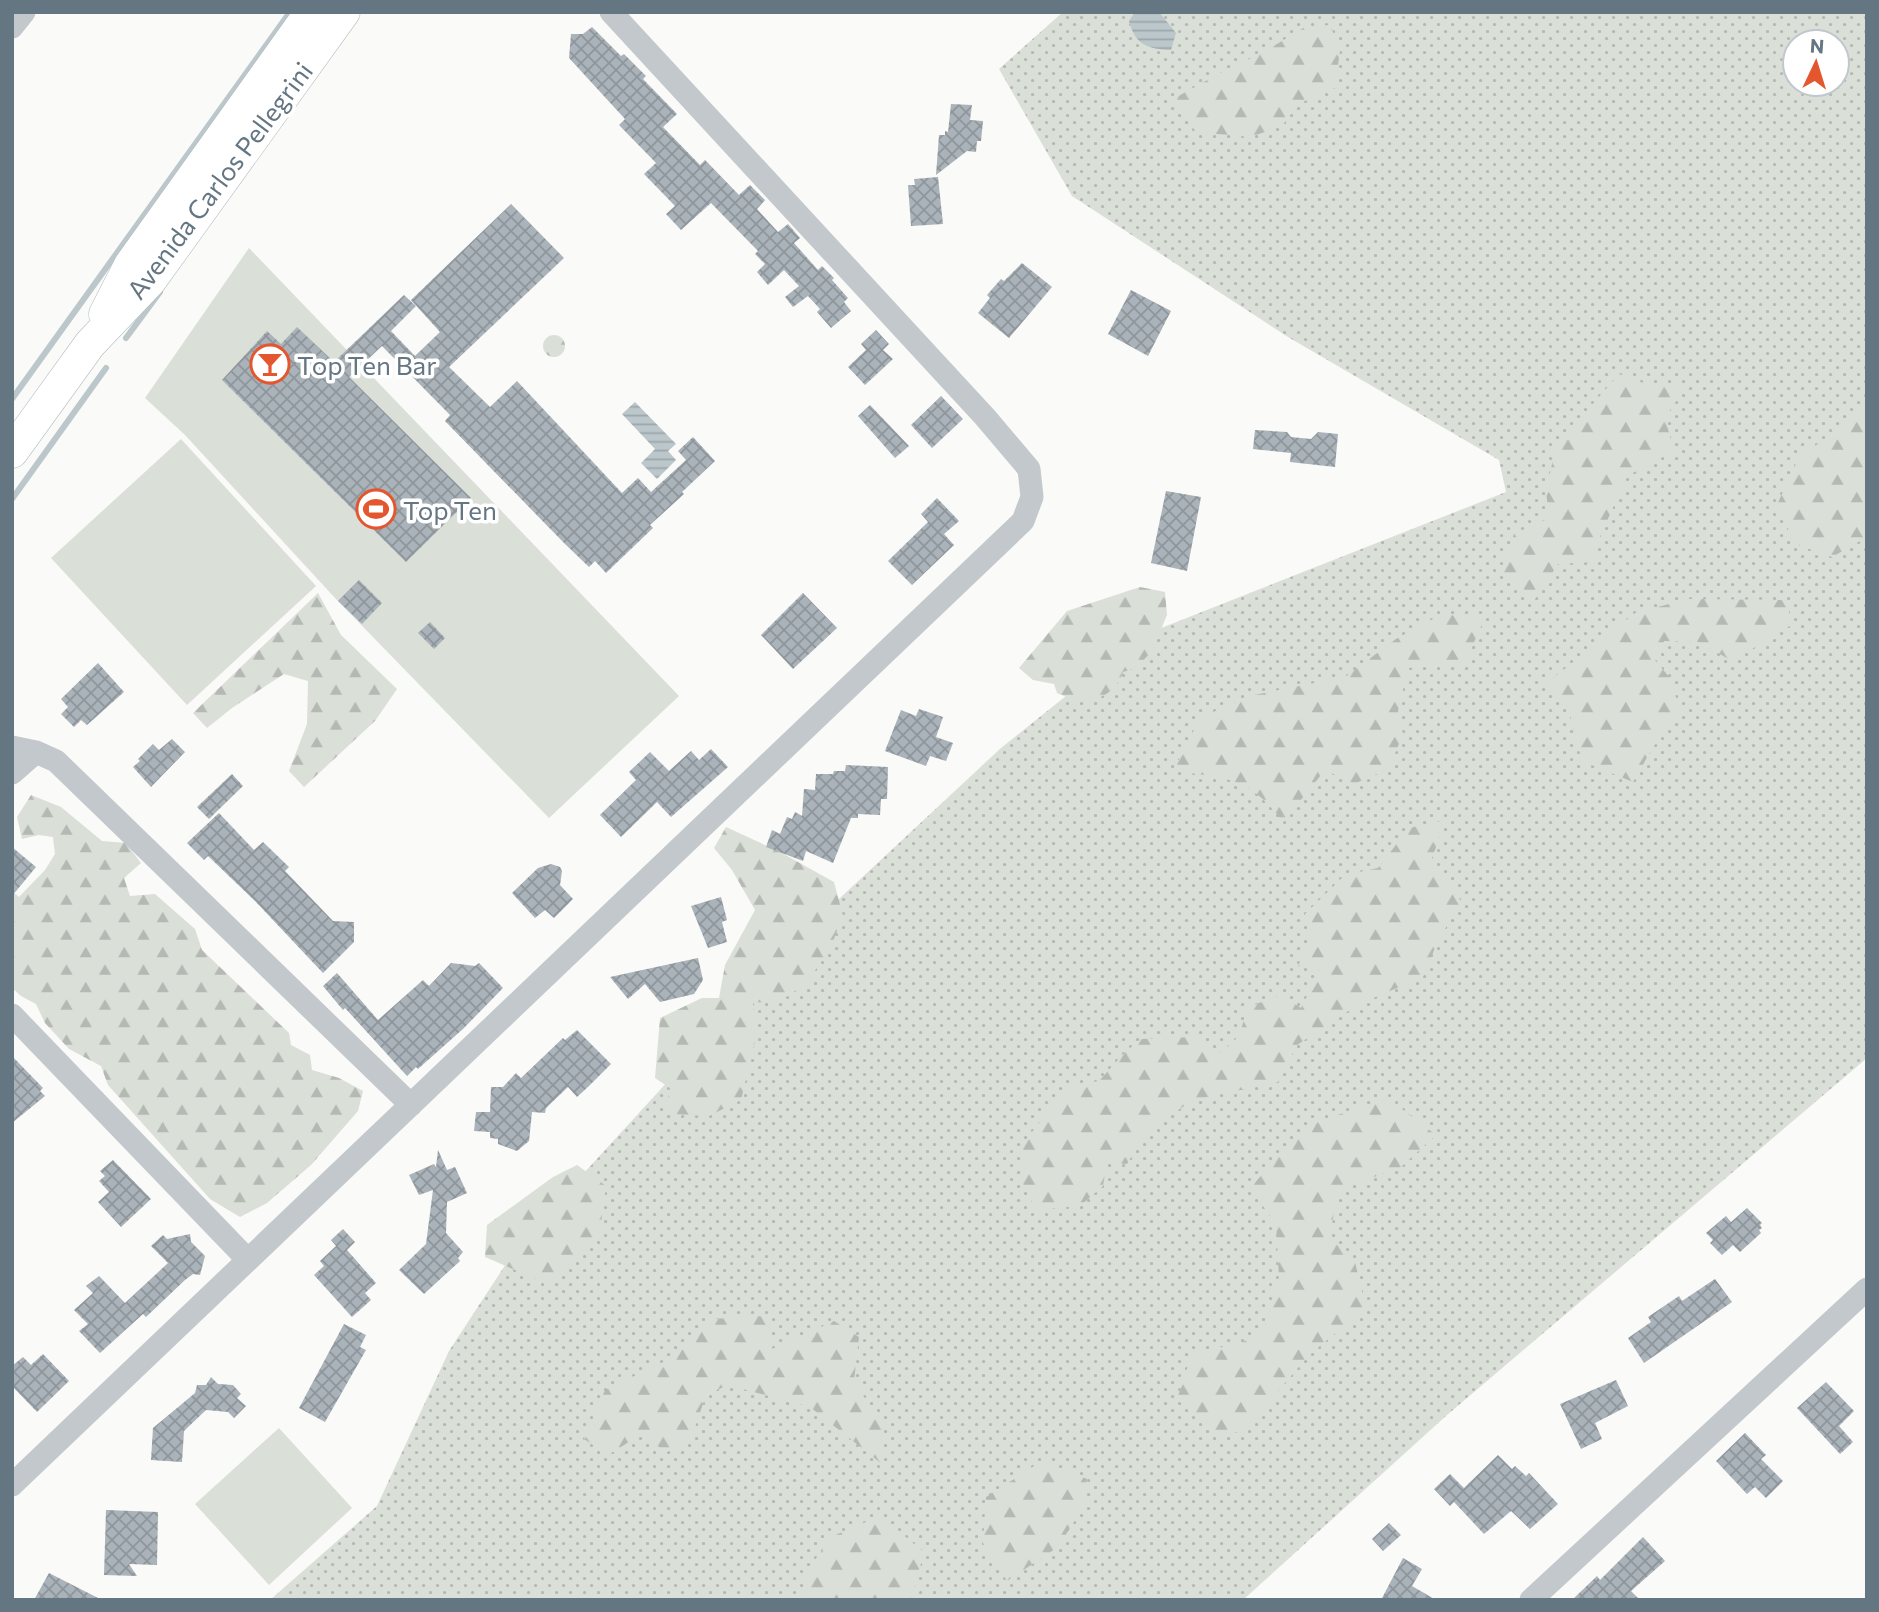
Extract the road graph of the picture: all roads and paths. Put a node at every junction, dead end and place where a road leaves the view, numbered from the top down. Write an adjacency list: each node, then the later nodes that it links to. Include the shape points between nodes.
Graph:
1 (24, 12): 5 (street)
2 (311, 12): 6 (main road, Avenida Carlos Pellegrini, via 130,265)
3 (344, 12): 6 (main road, Avenida Carlos Pellegrini, via 150,281)
4 (611, 12): 12 (street, via 985,417 1029,469 1032,497 1023,522)
5 (12, 27)
6 (90, 344): 7 (main road, Avenida Carlos Pellegrini)
7 (12, 452)
8 (12, 747): 9 (street)
9 (36, 752): 10 (street); 12 (street, via 56,761)
10 (12, 773)
11 (12, 1014): 13 (street)
12 (411, 1105): 13 (street)
13 (248, 1260): 15 (street)
14 (1867, 1289): 16 (street)
15 (12, 1485)
16 (1531, 1600)

